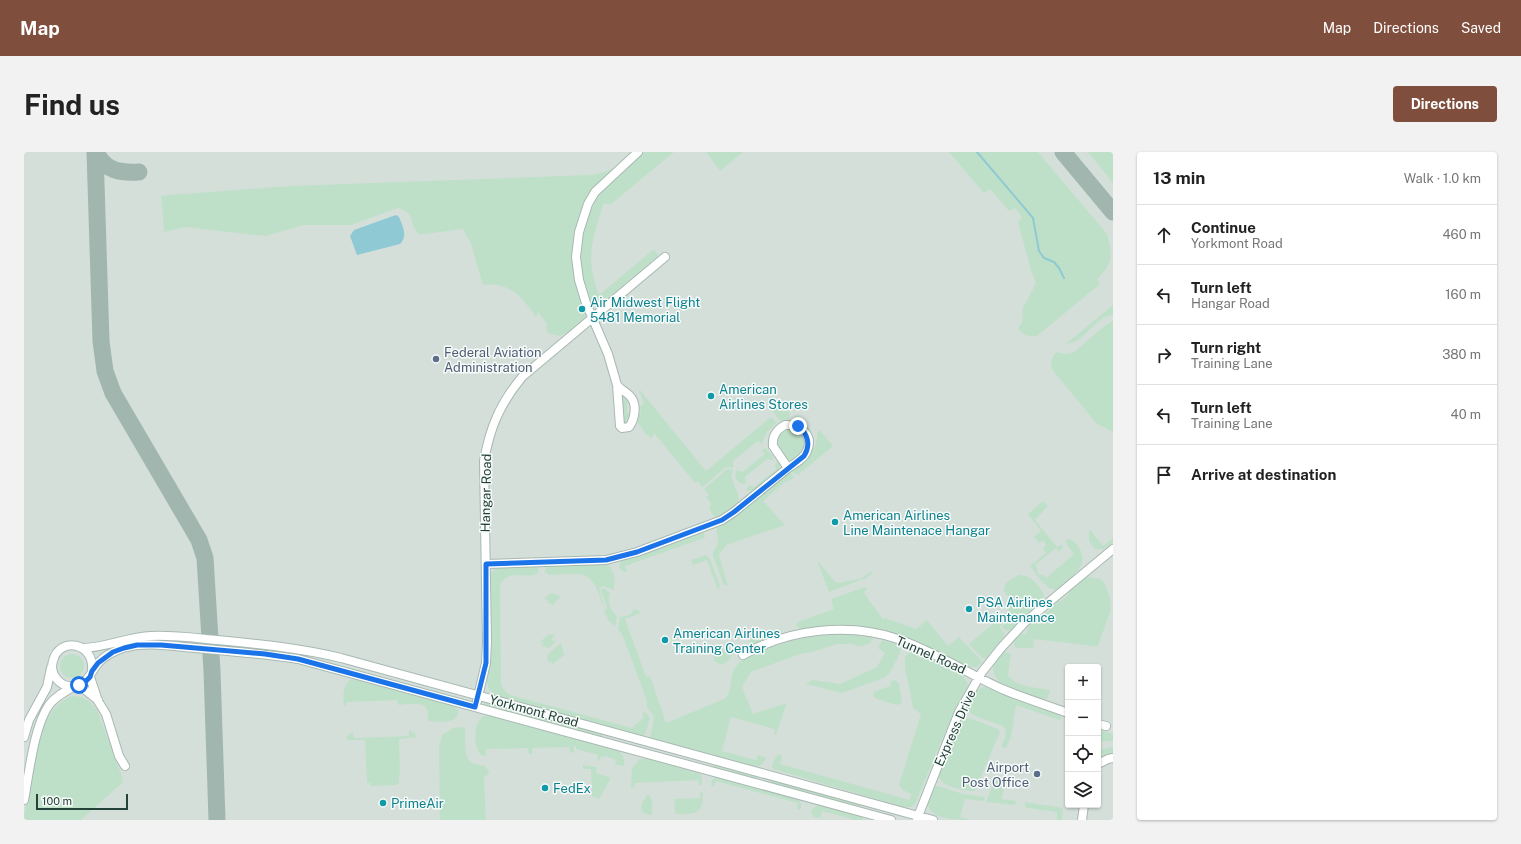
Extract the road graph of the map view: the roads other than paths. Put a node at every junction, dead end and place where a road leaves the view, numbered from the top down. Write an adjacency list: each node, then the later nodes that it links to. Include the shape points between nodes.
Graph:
1 (638, 152): 3 (street, via 595,192 588,204 579,232 577,269)
2 (665, 257): 3 (street, Hangar Road)
3 (592, 317): 4 (street, via 608,354); 7 (street, Hangar Road, via 522,377 511,390 494,420 488,436 484,461)
4 (617, 385): 4 (street, via 620,426 629,427 635,417 633,402)
5 (788, 468): 5 (street, via 804,456 808,446 806,434 798,426 779,428 772,440 775,451); 7 (street, via 722,520 637,552 606,560)
6 (1113, 549): 12 (street, Express Drive, via 1025,622)
7 (486, 564): 14 (street, Hangar Road, via 486,663)
8 (82, 648): 10 (street, Yorkmont Road, via 62,648 53,658); 11 (street, via 91,658); 14 (street, Yorkmont Road, via 152,636 298,648)
9 (743, 655): 12 (street, Tunnel Road, via 773,642 807,633 855,630 898,639)
10 (52, 665): 13 (street, via 60,683); 18 (street, Yorkmont Road, via 47,687 29,720)
11 (91, 674): 13 (street, Yorkmont Road, via 85,682); 15 (street); 16 (street, Yorkmont Road, via 108,655 124,648 161,645 298,659)
12 (979, 677): 17 (street, Tunnel Road, via 1003,689); 32 (street, Express Drive, via 959,712)
13 (76, 686): 15 (street); 28 (street, Yorkmont Road, via 52,702 42,718)
14 (479, 696): 16 (street, Hangar Road); 19 (street, Yorkmont Road)
15 (98, 701): 24 (street, via 106,714 115,746)
16 (475, 707): 20 (street, Yorkmont Road)
17 (1065, 712)
18 (24, 737)
19 (646, 742): 20 (street); 22 (street, Yorkmont Road)
20 (643, 753): 25 (street, Yorkmont Road)
21 (1113, 758): 23 (street)
22 (709, 759): 25 (street); 26 (street, Yorkmont Road)
23 (1101, 763)
24 (125, 766)
25 (707, 771): 27 (street, Yorkmont Road)
26 (764, 774): 27 (street); 29 (street, Yorkmont Road)
27 (762, 785): 31 (street, Yorkmont Road)
28 (24, 800)
29 (874, 804): 31 (street); 32 (street, Yorkmont Road)
30 (1084, 808): 35 (street)
31 (871, 815): 33 (street, Yorkmont Road)
32 (917, 818): 34 (street, Yorkmont Road)
33 (891, 820)
34 (934, 820)
35 (1082, 820)

